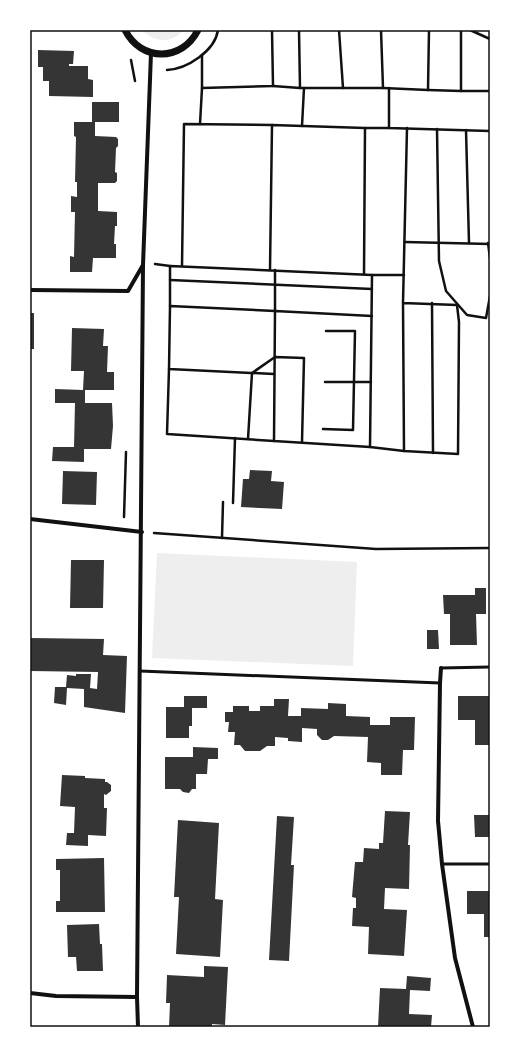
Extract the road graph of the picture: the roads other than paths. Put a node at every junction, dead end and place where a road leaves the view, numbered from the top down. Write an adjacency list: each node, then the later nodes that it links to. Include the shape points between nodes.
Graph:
1 (125, 30): 3 (street, via 134,44)
2 (198, 30): 3 (street, via 186,46 175,52 163,55)
3 (151, 53): 4 (street)
4 (143, 265): 5 (street, via 128,291); 7 (street)
5 (30, 290)
6 (30, 519): 7 (street)
7 (142, 532): 10 (street)
8 (490, 667): 9 (lane)
9 (441, 668): 11 (street)
10 (140, 671): 11 (lane); 15 (street)
11 (440, 683): 12 (street, via 438,822)
12 (442, 864): 13 (lane); 17 (street, via 455,958)
13 (490, 864)
14 (30, 993): 15 (street, via 56,996)
15 (138, 997): 16 (street)
16 (138, 1027)
17 (473, 1027)

